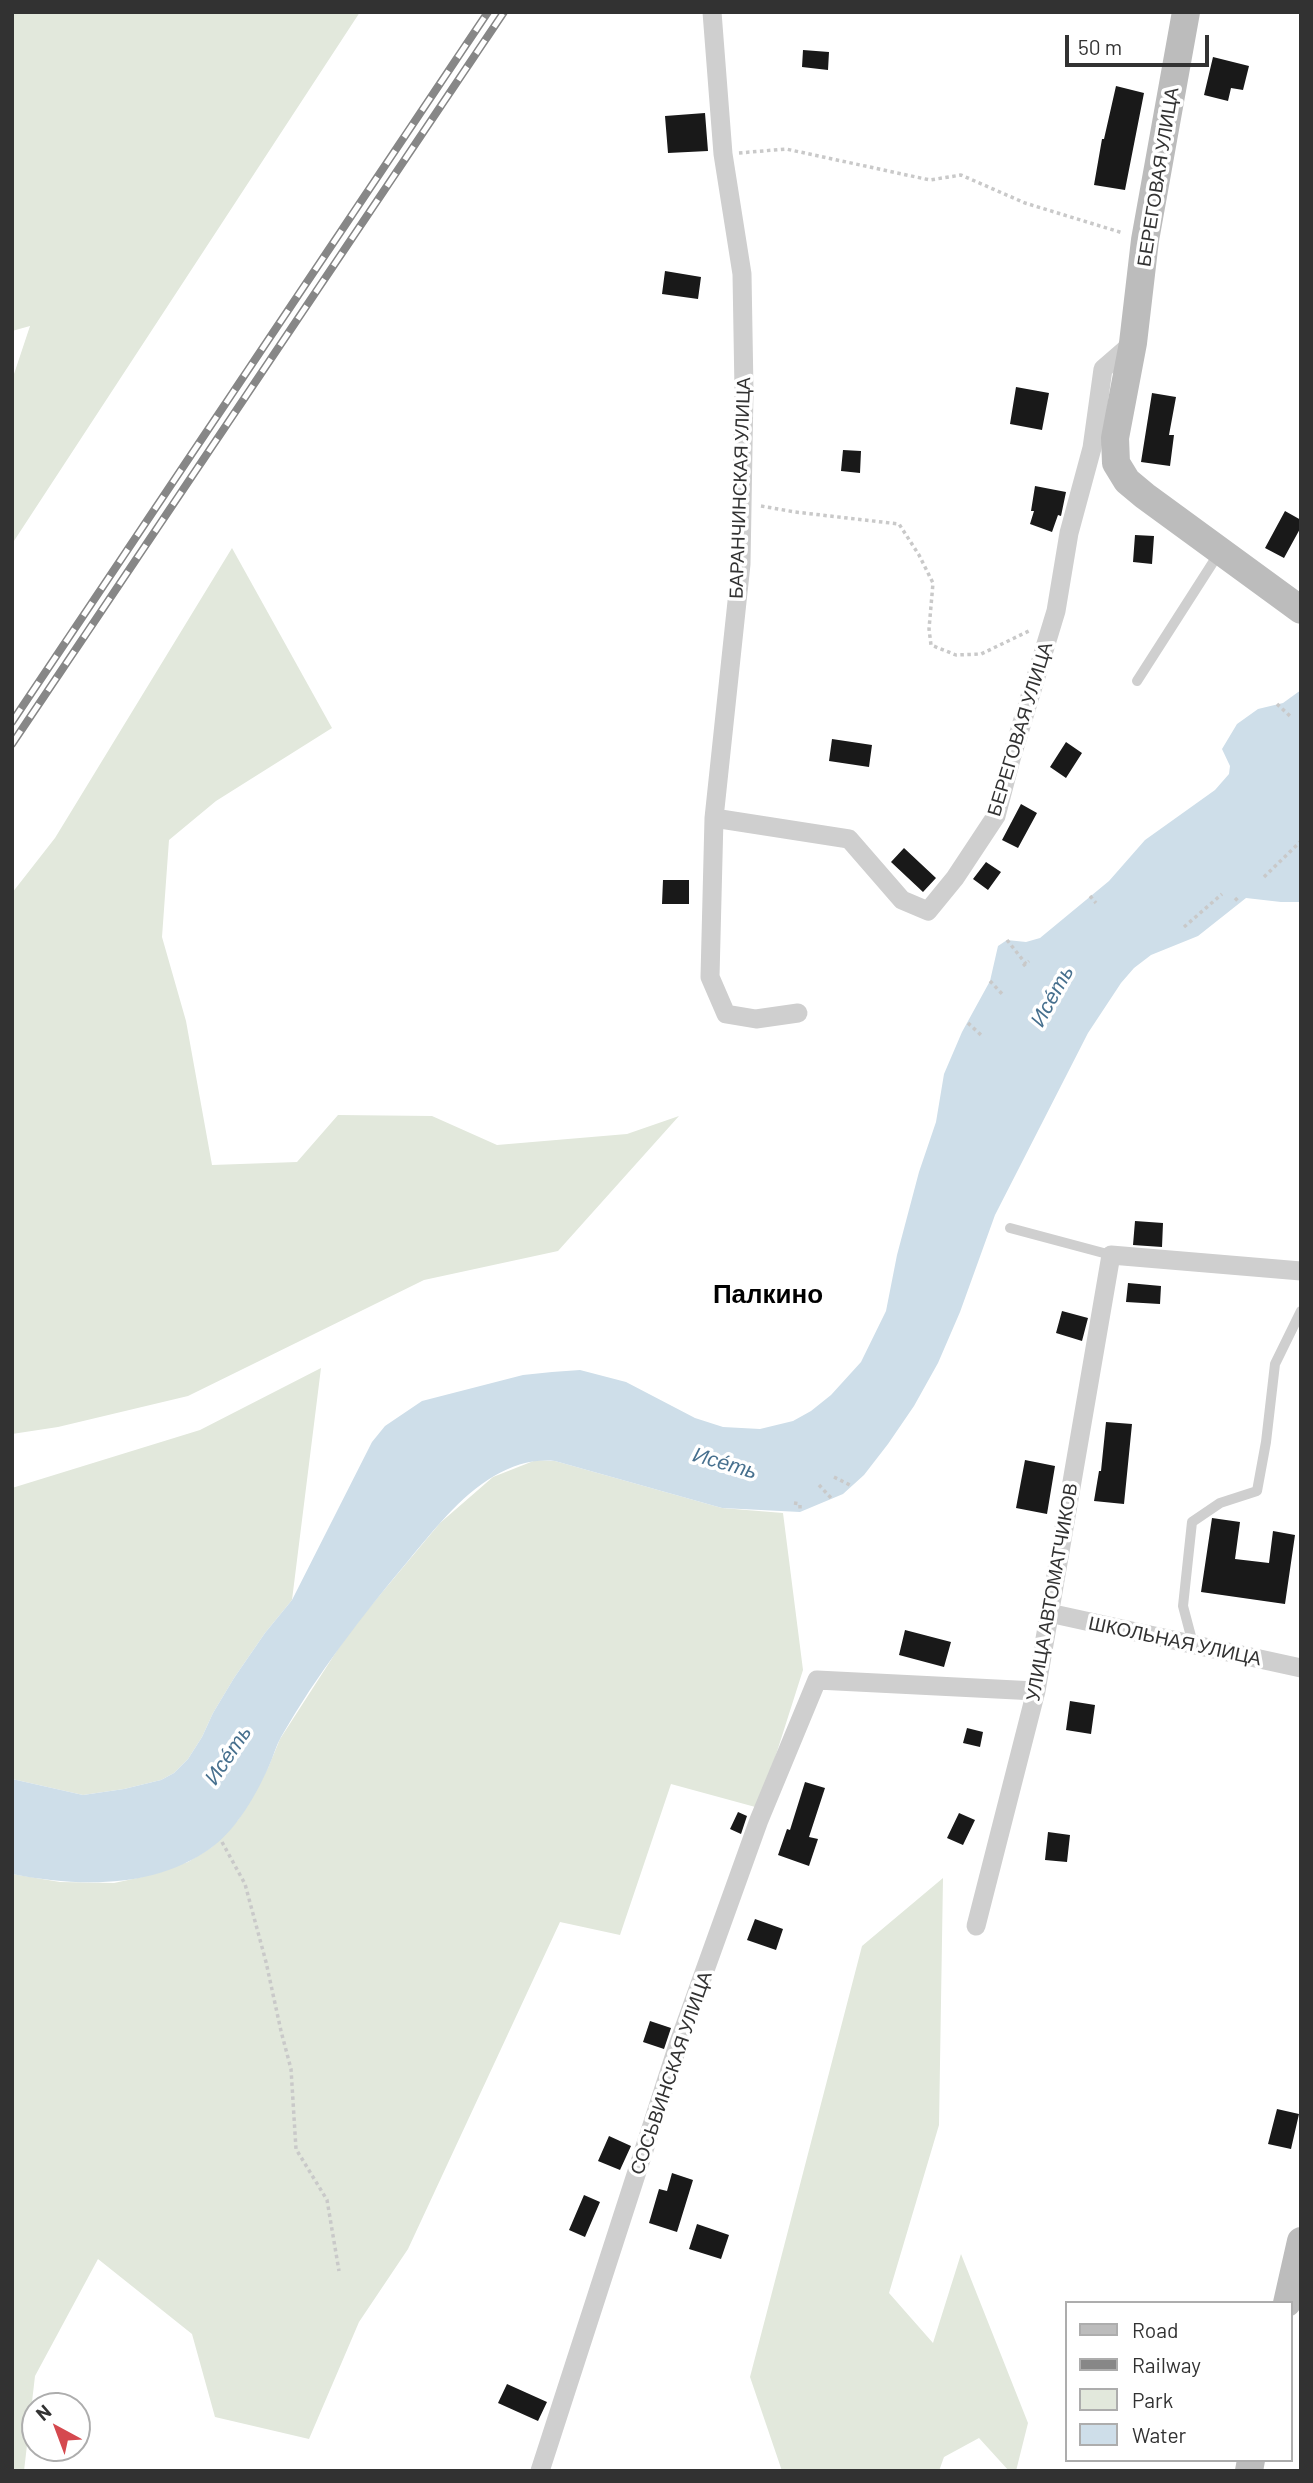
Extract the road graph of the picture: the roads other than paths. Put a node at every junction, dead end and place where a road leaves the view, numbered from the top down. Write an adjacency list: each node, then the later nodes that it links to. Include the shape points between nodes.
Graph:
1 (712, 12): 7 (street, БАРАНЧИНСКАЯ УЛИЦА, via 723,154 742,274 744,391 741,564)
2 (1186, 12): 3 (street, БЕРЕГОВАЯ УЛИЦА, via 1145,240)
3 (1133, 343): 4 (street, БЕРЕГОВАЯ УЛИЦА, via 1115,438 1116,464 1145,496); 7 (street, БЕРЕГОВАЯ УЛИЦА, via 1103,369 1092,448 1069,533 1056,611 996,816 928,911 902,900 849,839)
4 (1221, 550): 5 (street, БЕРЕГОВАЯ УЛИЦА); 6 (lane)
5 (1301, 610)
6 (1137, 681)
7 (714, 818): 8 (street, БАРАНЧИНСКАЯ УЛИЦА, via 710,977 720,1002 726,1014 757,1019)
8 (798, 1013)
9 (1010, 1228): 10 (lane)
10 (1111, 1255): 11 (street); 13 (street, УЛИЦА АВТОМАТЧИКОВ)
11 (1301, 1271)
12 (1301, 1311): 14 (lane, via 1275,1364 1257,1491 1220,1503 1192,1522 1183,1606)
13 (1049, 1614): 14 (street, ШКОЛЬНАЯ УЛИЦА); 16 (street, УЛИЦА АВТОМАТЧИКОВ)
14 (1193, 1645): 15 (street, ШКОЛЬНАЯ УЛИЦА)
15 (1301, 1668)
16 (1036, 1691): 17 (street, УЛИЦА АВТОМАТЧИКОВ); 20 (street, СОСЬВИНСКАЯ УЛИЦА, via 817,1680 759,1820 678,2046)
17 (976, 1926)
18 (1301, 2241): 19 (street)
19 (1287, 2301)
20 (540, 2471)

